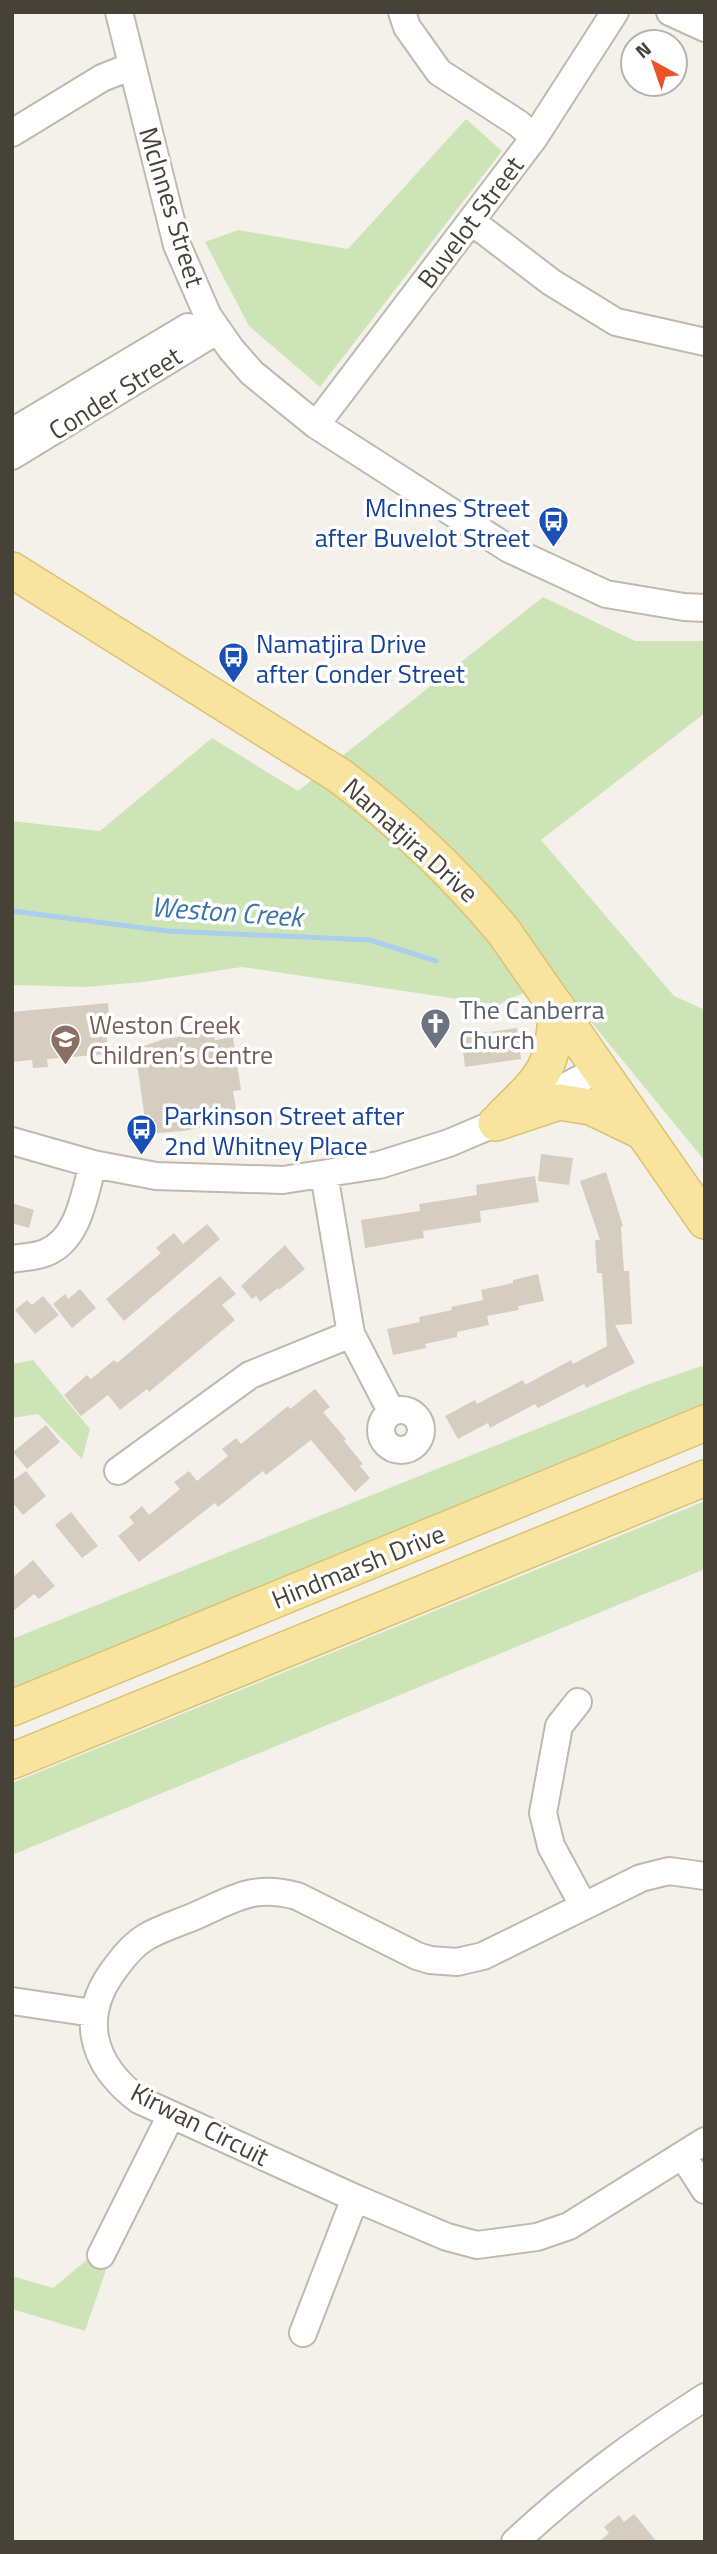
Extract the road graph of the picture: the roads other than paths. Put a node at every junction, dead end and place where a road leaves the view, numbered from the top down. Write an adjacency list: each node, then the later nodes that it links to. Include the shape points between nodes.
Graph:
1 (119, 12): 6 (street, McInnes Street)
2 (402, 12): 8 (street, via 407,27 439,72)
3 (615, 12): 8 (street, Buvelot Street)
4 (670, 12): 5 (street)
5 (705, 28)
6 (132, 66): 7 (street, via 102,78); 10 (street, McInnes Street, via 177,245)
7 (12, 133)
8 (534, 138): 9 (street, Buvelot Street)
9 (471, 220): 11 (street, via 551,282 617,322); 12 (street, Buvelot Street)
10 (213, 323): 12 (street, McInnes Street, via 252,373); 13 (street, Conder Street); 14 (street, Conder Street)
11 (705, 342)
12 (316, 425): 16 (street, McInnes Street, via 509,549 578,583 606,594)
13 (12, 432)
14 (12, 456)
15 (12, 570): 17 (main road, Namatjira Drive, via 340,776 389,813 470,890)
16 (705, 608)
17 (557, 1007): 18 (main road, Namatjira Drive); 19 (main road, via 547,1068)
18 (599, 1069): 19 (street); 20 (main road, Namatjira Drive)
19 (496, 1123): 20 (main road, via 559,1102 591,1107); 23 (street, via 379,1165)
20 (644, 1132): 24 (main road, Namatjira Drive)
21 (12, 1141): 22 (street)
22 (93, 1164): 23 (street, via 156,1176 248,1180); 25 (street, via 74,1227 58,1247)
23 (324, 1174): 26 (street)
24 (705, 1221)
25 (12, 1259)
26 (351, 1334): 27 (street); 29 (street, via 250,1375)
27 (391, 1411)
28 (705, 1423): 32 (main road, Hindmarsh Drive)
29 (118, 1471)
30 (705, 1478): 33 (main road, Hindmarsh Drive)
31 (578, 1702): 35 (street, via 559,1726 543,1814 551,1846)
32 (12, 1708)
33 (12, 1761)
34 (705, 1876): 35 (street, Kirwan Circuit, via 683,1871 655,1874)
35 (583, 1905): 37 (street, Kirwan Circuit, via 483,1956 443,1963 417,1956 297,1896 252,1891 145,1938 108,1976)
36 (12, 2001): 37 (street)
37 (93, 2013): 38 (street, Kirwan Circuit, via 99,2052 116,2079 139,2100)
38 (170, 2115): 42 (street, Kirwan Circuit); 43 (street)
39 (705, 2141): 40 (street, Kirwan Circuit)
40 (683, 2156): 41 (street); 42 (street, Kirwan Circuit, via 569,2226 506,2243 477,2245 447,2237)
41 (705, 2190)
42 (355, 2198): 44 (street)
43 (101, 2255)
44 (303, 2333)
45 (705, 2397): 46 (street, via 633,2444)
46 (514, 2542)

